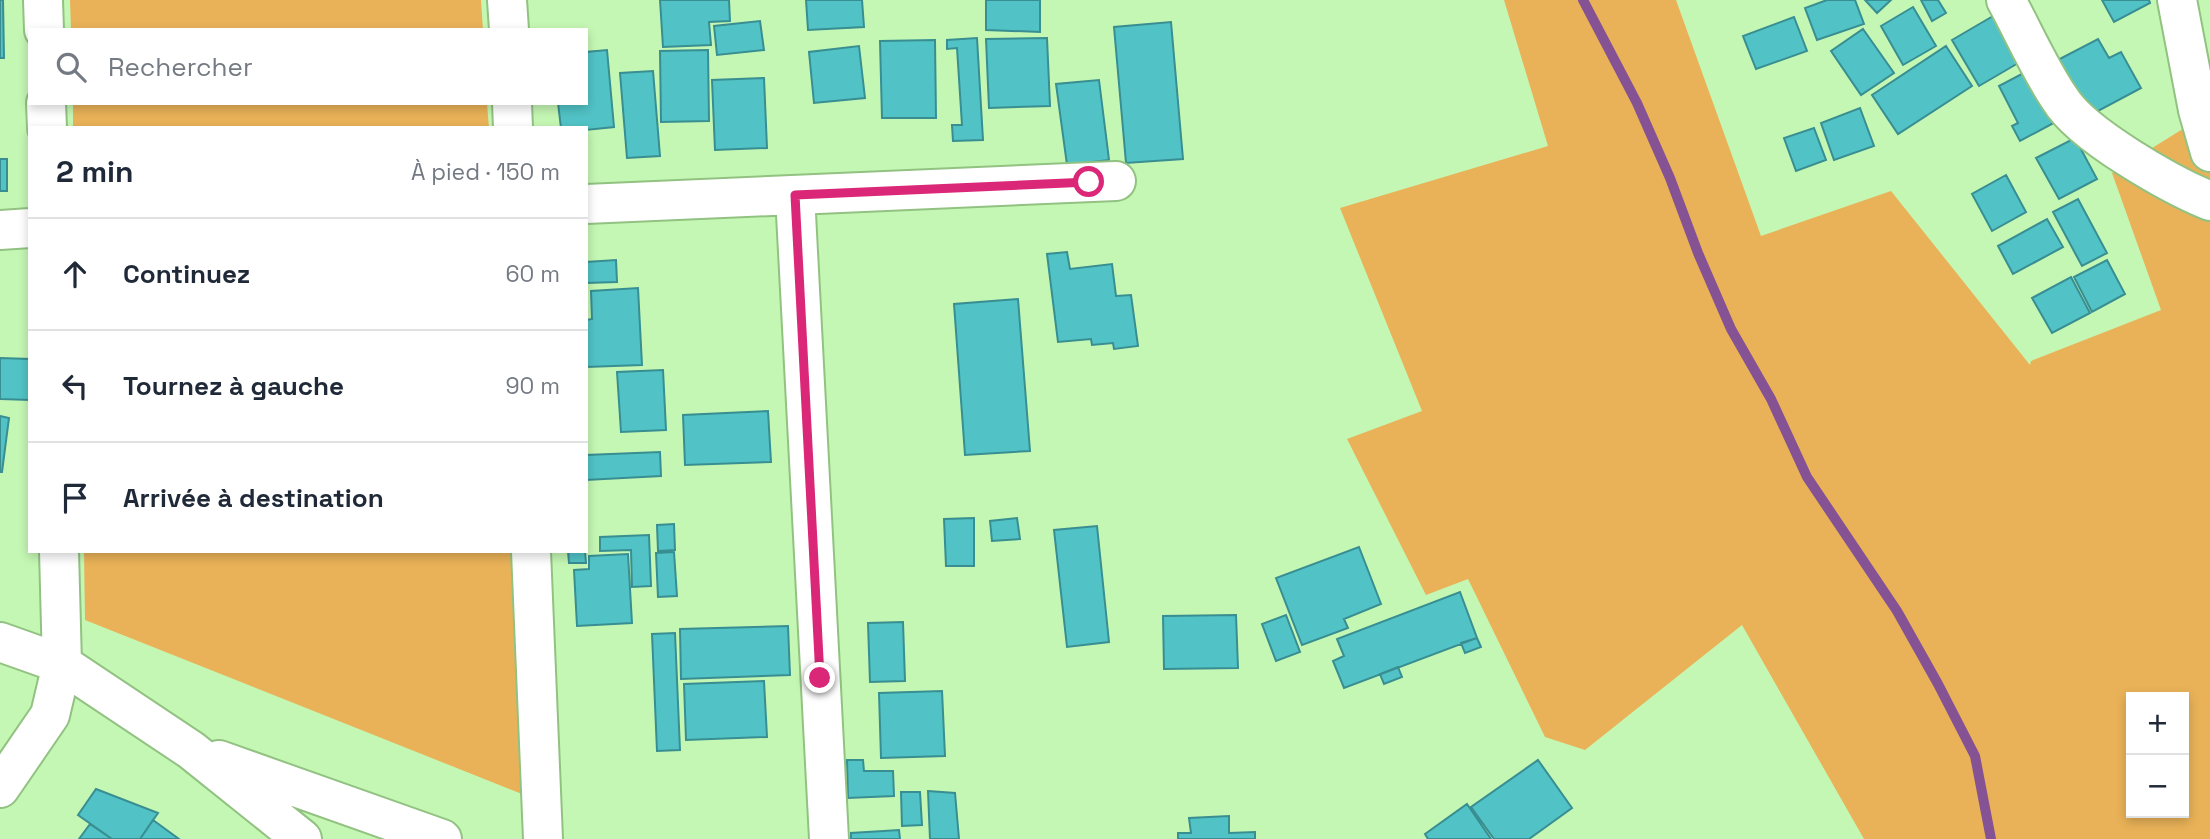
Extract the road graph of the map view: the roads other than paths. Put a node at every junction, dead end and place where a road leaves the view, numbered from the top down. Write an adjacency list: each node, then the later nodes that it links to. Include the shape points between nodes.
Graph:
1 (43, 0): 5 (street)
2 (507, 0): 6 (street)
3 (2006, 0): 14 (street, via 2073,116 2117,150)
4 (2177, 0): 11 (street)
5 (44, 28)
6 (509, 28)
7 (46, 105): 9 (street)
8 (512, 105): 10 (street)
9 (47, 126)
10 (513, 126)
11 (2210, 152)
12 (1116, 181): 13 (street)
13 (795, 195): 15 (street); 27 (street)
14 (2210, 201)
15 (588, 204)
16 (28, 228): 17 (street)
17 (0, 230)
18 (59, 553): 21 (street)
19 (531, 553): 26 (street)
20 (0, 642): 21 (street)
21 (62, 664): 22 (street); 23 (street, via 50,715)
22 (191, 750): 24 (street); 25 (street)
23 (0, 788)
24 (302, 839)
25 (442, 839)
26 (542, 839)
27 (829, 839)

